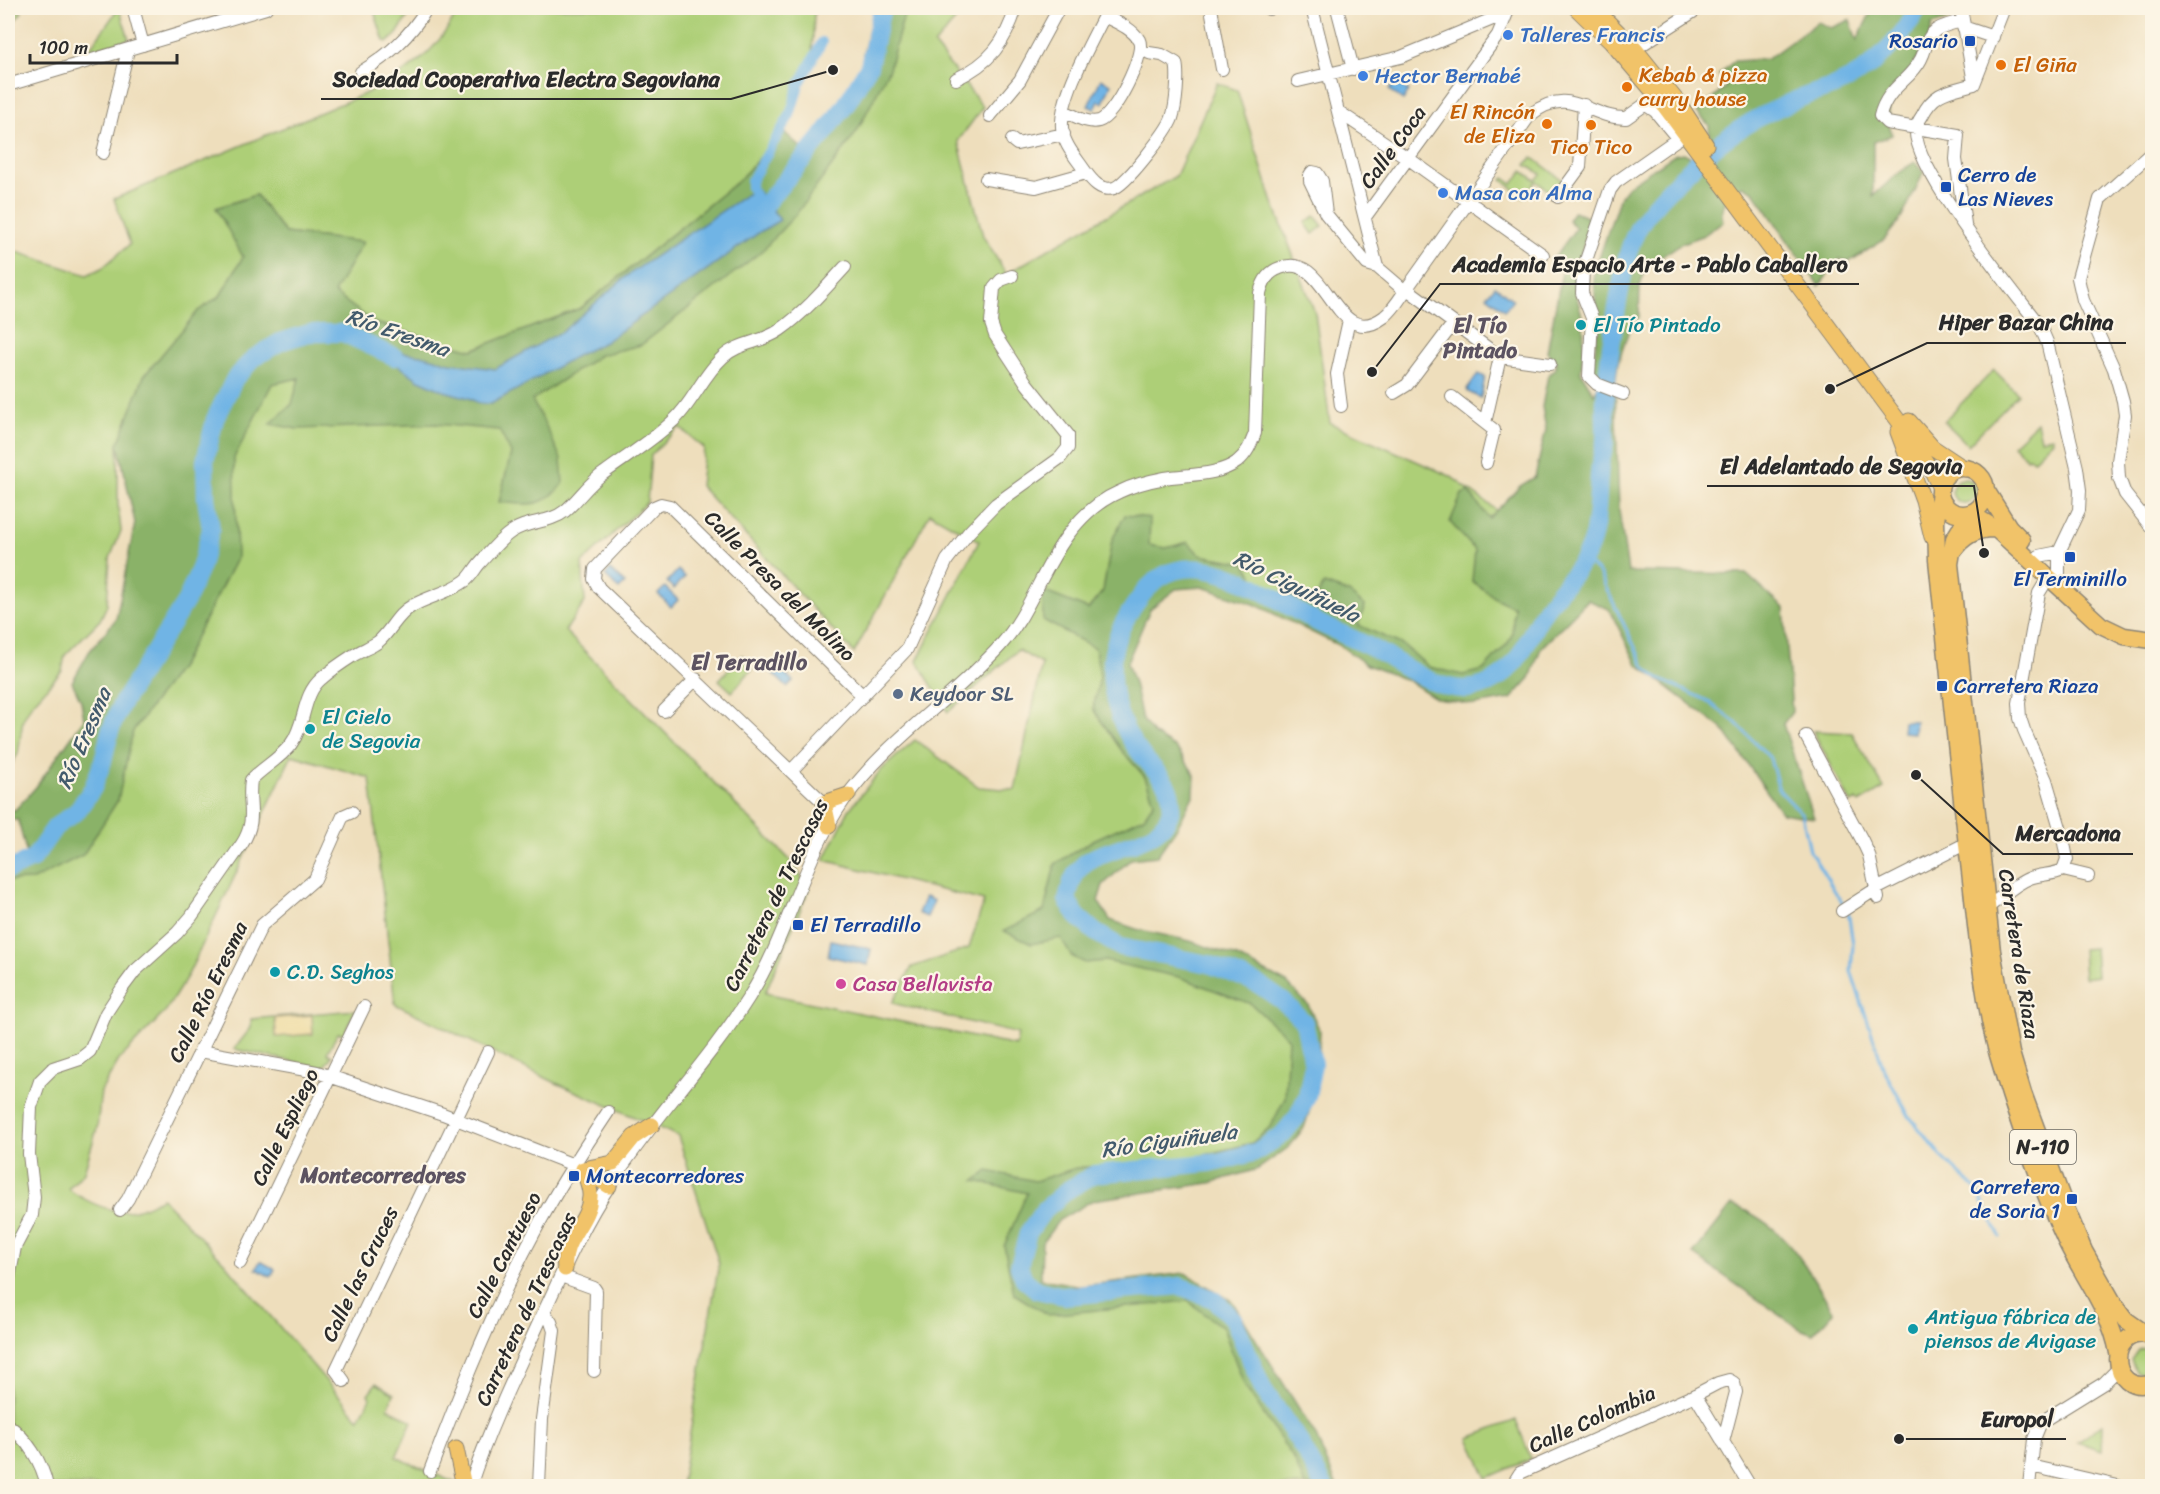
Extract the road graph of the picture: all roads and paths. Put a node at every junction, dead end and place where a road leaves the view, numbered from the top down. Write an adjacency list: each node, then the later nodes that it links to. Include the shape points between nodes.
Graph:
1 (133, 8): 18 (street)
2 (266, 8): 18 (street)
3 (427, 8): 25 (street, via 394,50)
4 (1016, 8): 28 (street, via 988,59)
5 (1059, 8): 36 (street, via 1025,72)
6 (1211, 8): 23 (street)
7 (1312, 8): 27 (street)
8 (1337, 8): 24 (street)
9 (1576, 8): 22 (main road)
10 (1583, 8): 20 (main road, via 1627,49)
11 (1594, 8): 20 (main road)
12 (1699, 8): 20 (street)
13 (2004, 8): 17 (street)
14 (1106, 10): 34 (street, via 1071,84); 34 (street, via 1139,41 1139,57 1108,117 1092,122)
15 (1508, 10): 24 (street, via 1413,53); 43 (street, Calle Coca, via 1498,35)
16 (1962, 15): 17 (street); 30 (street); 37 (street, via 1927,39 1919,62 1884,104 1880,116 1885,122)
17 (1993, 37): 30 (street)
18 (143, 45): 19 (street)
19 (128, 50): 31 (street); 41 (street)
20 (1635, 50): 22 (main road); 26 (main road)
21 (1149, 53): 44 (street, via 1176,63 1171,120 1121,185 1113,189 1101,187)
22 (1633, 68): 32 (main road)
23 (1222, 69)
24 (1353, 69): 27 (street)
25 (361, 72)
26 (1654, 73): 32 (main road); 39 (main road, via 1688,117)
27 (1329, 75): 29 (street); 35 (street)
28 (956, 79)
29 (1298, 81)
30 (1974, 84): 37 (street, via 1938,95 1928,104)
31 (8, 85)
32 (1653, 104): 33 (street, via 1624,118); 39 (main road, via 1664,97 1669,101)
33 (1584, 105): 47 (street, via 1580,167); 48 (street, via 1553,104 1530,115)
34 (1064, 111): 38 (street)
35 (1339, 112): 43 (street); 50 (street)
36 (990, 116)
37 (1916, 128): 51 (street, via 1930,174); 51 (street, via 1958,135 1956,159)
38 (1064, 134): 40 (street, via 1017,144); 44 (street)
39 (1692, 138): 46 (main road); 62 (street, via 1612,186 1584,264 1582,293 1592,318 1589,376 1597,384)
40 (1012, 140)
41 (103, 153)
42 (2149, 156): 72 (street, via 2100,199 2078,284 2114,369 2123,401 2119,478 2125,494)
43 (1409, 159): 48 (street); 50 (street, Calle Coca)
44 (1086, 173): 45 (street, via 1036,187)
45 (986, 179)
46 (1737, 196): 65 (main road); 68 (main road, via 1917,431 1936,451)
47 (1558, 197)
48 (1469, 201): 52 (street); 56 (street)
49 (1326, 214): 54 (street, via 1367,264)
50 (1365, 218): 54 (street)
51 (1965, 227): 74 (street, via 2048,342 2080,490 2079,510)
52 (1543, 255)
53 (844, 267): 108 (street, via 780,331 724,356 673,422 603,473 566,510 557,517 512,531 468,580 410,607 376,643 313,686 292,743 251,780 252,822 242,844 177,933 123,987 106,1013 90,1051 80,1059 53,1068 40,1081 32,1107 29,1154 32,1215 15,1247)
54 (1377, 267): 56 (street)
55 (1012, 276): 81 (street, via 1000,280 994,288 993,330 1027,384 1065,430 1068,448 996,504 969,532 947,561 907,649)
56 (1406, 290): 57 (street, via 1379,320); 58 (street)
57 (1349, 320): 64 (street, via 1337,374); 85 (street, Carretera de Trescasas, via 1307,270 1288,265 1270,274 1260,292 1255,433 1244,456 1223,469 1135,486 1105,499 1089,512 1062,543 1000,645 888,751)
58 (1453, 324): 59 (street); 61 (street, via 1407,386)
59 (1500, 357): 60 (street); 66 (street)
60 (1550, 364)
61 (1394, 393)
62 (1620, 393)
63 (1452, 397): 66 (street)
64 (1341, 406)
65 (1890, 412): 69 (main road, via 1925,460); 76 (main road, N-110)
66 (1485, 423): 67 (street, via 1494,430)
67 (1486, 463)
68 (1965, 469): 69 (highway, via 1949,473); 70 (highway, via 1981,477)
69 (1940, 490): 71 (highway, via 1946,506 1955,513); 76 (highway, Carretera de Riaza / N-110, via 1936,521)
70 (1986, 490): 71 (highway, via 1982,504); 75 (highway, via 2009,526)
71 (1967, 514): 73 (highway); 76 (highway, Carretera de Riaza / N-110)
72 (2152, 528)
73 (1996, 529): 76 (highway, via 1964,538); 77 (highway)
74 (2059, 552): 75 (street); 77 (street)
75 (2038, 556): 77 (highway)
76 (1944, 560): 89 (highway, Carretera de Riaza / N-110); 93 (highway, Carretera de Riaza / N-110)
77 (2053, 576): 78 (highway, via 2106,616 2134,627); 79 (highway, via 2101,625 2124,636); 90 (street, via 2039,590 2019,703 2020,718 2046,780 2063,838 2067,859)
78 (2152, 628)
79 (2152, 640)
80 (696, 679): 81 (street, Calle Presa del Molino, via 594,579 598,566 661,504 675,509); 82 (street); 84 (street)
81 (863, 696): 84 (street)
82 (664, 711)
83 (1806, 736): 92 (street, via 1869,855)
84 (791, 771): 86 (street)
85 (848, 795): 86 (main road); 88 (street, Carretera de Trescasas)
86 (824, 803): 88 (main road)
87 (352, 812): 96 (street, Calle Río Eresma, via 343,816 315,879 262,925)
88 (829, 826): 101 (street, Carretera de Trescasas, via 759,981)
89 (1966, 843): 92 (street); 105 (highway, Carretera de Riaza / N-110, via 1982,976 1996,1045 2033,1160)
90 (2063, 870): 91 (street); 93 (street, via 2026,879)
91 (2088, 876)
92 (1877, 894): 94 (street)
93 (1987, 908): 105 (highway, Carretera de Riaza / N-110, via 2011,1053)
94 (1842, 911)
95 (364, 1006): 98 (street, Calle Espliego)
96 (200, 1051): 98 (street); 104 (street, Calle Río Eresma)
97 (488, 1052): 100 (street, Calle las Cruces)
98 (332, 1077): 100 (street); 106 (street, Calle Espliego)
99 (608, 1112): 102 (street, Calle Cantueso)
100 (457, 1119): 102 (street); 113 (street, Calle las Cruces, via 336,1370)
101 (652, 1125): 102 (main road, via 634,1137 613,1163); 103 (street, Carretera de Trescasas)
102 (578, 1167): 103 (main road); 107 (main road, via 590,1190 590,1201 567,1248); 116 (street, Calle Cantueso, via 533,1234)
103 (609, 1186): 107 (street, Carretera de Trescasas)
104 (120, 1210)
105 (2079, 1254): 110 (highway, N-110, via 2119,1312); 111 (highway, N-110, via 2110,1320)
106 (240, 1263)
107 (563, 1273): 109 (street, Carretera de Trescasas); 112 (street, via 596,1292)
108 (8, 1284)
109 (544, 1312): 122 (street, Carretera de Trescasas); 125 (street, via 554,1331 542,1419)
110 (2149, 1335): 111 (highway, N-110, via 2132,1336 2121,1346)
111 (2121, 1367): 114 (highway, via 2134,1384); 120 (street, via 2104,1383 2041,1422 2034,1438)
112 (594, 1371)
113 (344, 1381)
114 (2151, 1385)
115 (1695, 1395): 118 (street); 118 (street, Calle Colombia, via 1724,1380 1734,1383 1736,1392); 126 (street, Calle Colombia, via 1520,1473 1515,1481)
116 (449, 1422): 119 (street); 121 (street, Calle Cantueso)
117 (8, 1425): 123 (street, via 25,1440)
118 (1723, 1442): 127 (street)
119 (456, 1449): 122 (main road); 124 (main road)
120 (2031, 1466): 128 (street); 129 (street)
121 (430, 1471)
122 (472, 1480)
123 (47, 1486)
124 (464, 1486)
125 (539, 1486)
126 (1517, 1486)
127 (1750, 1486)
128 (2029, 1486)
129 (2118, 1486)

